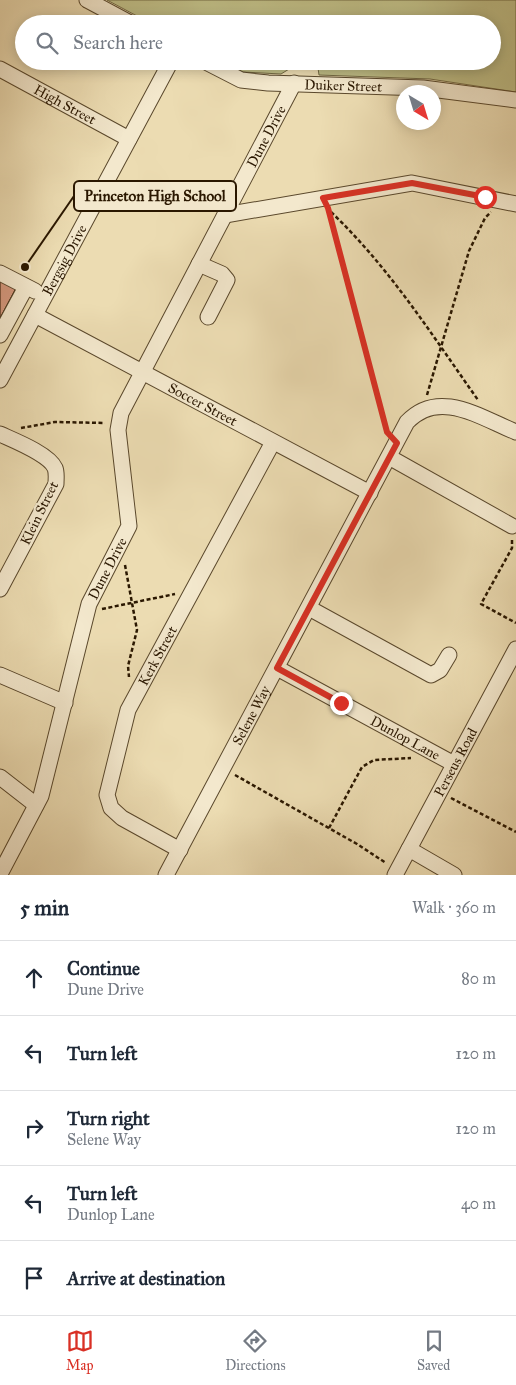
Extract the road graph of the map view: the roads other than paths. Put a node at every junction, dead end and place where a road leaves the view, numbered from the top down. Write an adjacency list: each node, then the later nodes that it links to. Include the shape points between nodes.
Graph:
1 (87, 0): 2 (street)
2 (115, 15)
3 (0, 70): 8 (street, High Street)
4 (166, 70): 8 (street, Bergsig Drive)
5 (222, 70): 6 (street, Duiker Street, via 241,80)
6 (294, 83): 7 (street, Duiker Street, via 423,88); 10 (street, Dune Drive)
7 (516, 100)
8 (129, 139): 14 (street, Bergsig Drive)
9 (512, 201): 10 (street, via 412,183)
10 (225, 215): 11 (street, Dune Drive)
11 (199, 264): 16 (street, via 222,274 227,280); 18 (street, Dune Drive)
12 (0, 273): 13 (street)
13 (26, 286): 14 (street); 17 (street)
14 (45, 296): 15 (street, Bergsig Drive)
15 (35, 315): 18 (street, Soccer Street); 19 (street, Bergsig Drive)
16 (208, 318)
17 (0, 335)
18 (142, 372): 22 (street, Soccer Street); 32 (street, Dune Drive, via 118,425 128,526 89,604)
19 (0, 380)
20 (516, 432): 23 (street, Selene Way, via 449,406 427,408 408,422)
21 (4, 436): 26 (street, Klein Street, via 45,457 55,468 57,476 56,484)
22 (273, 442): 24 (street, Soccer Street); 37 (street, Kerk Street, via 128,710 107,796 111,808 122,818)
23 (389, 457): 24 (street, Selene Way); 25 (street)
24 (370, 493): 27 (street, Selene Way)
25 (512, 526)
26 (0, 589)
27 (309, 608): 29 (street, via 431,675 440,670); 30 (street, Selene Way)
28 (516, 650): 33 (street, Perseus Road)
29 (449, 655)
30 (277, 668): 33 (street, Dunlop Lane); 37 (street, Selene Way)
31 (0, 675): 32 (street)
32 (65, 703): 35 (street, Dune Drive)
33 (454, 764): 36 (street, Perseus Road)
34 (0, 777): 35 (street)
35 (36, 805): 39 (street, Dune Drive)
36 (409, 849): 38 (street, Perseus Road); 41 (street)
37 (180, 850): 40 (street, Selene Way)
38 (396, 873)
39 (0, 874)
40 (166, 875)
41 (454, 875)

